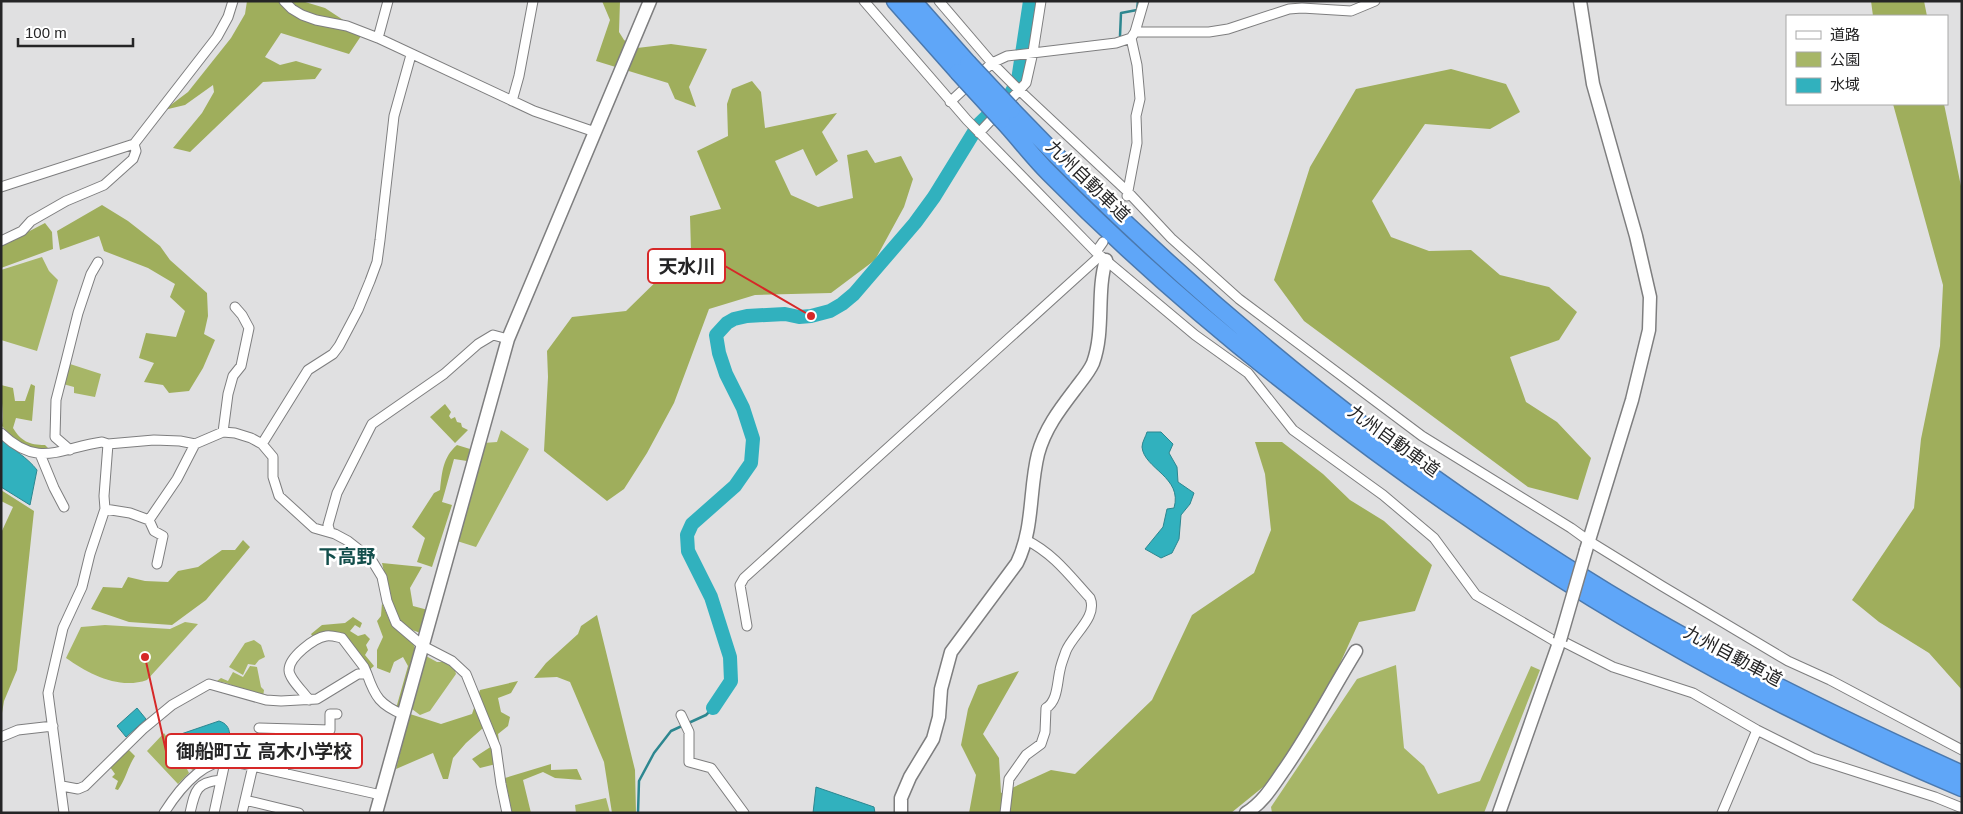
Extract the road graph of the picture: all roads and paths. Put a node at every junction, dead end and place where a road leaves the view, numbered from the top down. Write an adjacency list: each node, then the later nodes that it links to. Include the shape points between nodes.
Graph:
1 (233, 1): 26 (street, via 217,37)
2 (284, 1): 15 (street, via 302,15 347,26)
3 (388, 1): 15 (street)
4 (533, 1): 21 (street)
5 (650, 1): 24 (street)
6 (864, 1): 22 (street)
7 (894, 1): 19 (highway, 九州自動車道)
8 (913, 1): 19 (highway, 九州自動車道)
9 (939, 1): 18 (street)
10 (1041, 1): 16 (street)
11 (1144, 1): 14 (street)
12 (1375, 1): 14 (street, via 1352,10 1289,9 1209,32)
13 (1580, 1): 47 (street, via 1593,84 1650,297 1648,330 1632,400)
14 (1133, 35): 16 (street, via 1116,43); 28 (street, via 1140,100 1136,116 1137,143)
15 (378, 38): 17 (street)
16 (1033, 52): 18 (street, via 1007,56); 20 (street, via 1026,83)
17 (411, 55): 21 (street); 39 (street, via 394,116 377,262 370,282 336,350 308,370)
18 (992, 63): 20 (street); 22 (street)
19 (963, 68): 23 (highway, 九州自動車道, bridge)
20 (1019, 90): 25 (street); 28 (street)
21 (512, 101): 24 (street)
22 (950, 102): 25 (street)
23 (1007, 115): 67 (highway, 九州自動車道, via 1059,159 1200,293 1346,413 1478,509 1607,592 1691,641 1857,726); 70 (highway, 九州自動車道, via 1048,172 1190,304 1266,368 1406,475 1599,604 1684,654 1764,696)
24 (595, 132): 34 (street)
25 (979, 133): 31 (street)
26 (134, 144): 27 (street); 29 (street, via 136,152 133,159 104,184 66,201)
27 (1, 187)
28 (1127, 195): 47 (street, via 1239,300 1422,436 1572,528)
29 (1, 241)
30 (1103, 242): 31 (street)
31 (1101, 256): 46 (street, via 1099,327 1093,363 1049,424 1043,439); 49 (street, via 744,578 740,585); 50 (street, via 1248,373 1293,430 1383,495 1434,538 1476,595)
32 (98, 262): 40 (street, via 78,313 56,400 55,437)
33 (235, 307): 35 (street, via 249,328 241,366 230,385)
34 (508, 339): 45 (street, via 493,335 478,344 444,374 372,424 336,493 328,525); 51 (street)
35 (223, 432): 38 (street); 39 (street, via 235,433)
36 (1, 433): 41 (street, via 13,444)
37 (108, 444): 38 (street, via 180,440); 40 (street, via 96,443); 43 (street)
38 (196, 444): 44 (street)
39 (262, 444): 45 (street, via 273,456 273,477 279,496 314,528)
40 (70, 450): 41 (street)
41 (40, 454): 42 (street)
42 (64, 506)
43 (104, 509): 44 (street); 58 (street, via 82,587 58,647 48,693)
44 (149, 520): 48 (street, via 154,530 163,536)
45 (330, 532): 51 (street, via 348,541 374,563 396,623)
46 (1026, 540): 83 (street, via 1017,563 951,652 940,689 939,717 933,739 910,777 901,798); 84 (street, via 1056,560 1093,604 1090,616 1064,656 1054,701 1046,708 1041,744 1026,755 1009,779)
47 (1588, 546): 50 (street, bridge); 63 (street, via 1788,661)
48 (156, 564)
49 (747, 626)
50 (1559, 641): 61 (street, via 1614,667 1693,693); 86 (street)
51 (423, 646): 56 (street); 81 (street, via 452,661 466,674 496,748)
52 (1356, 651): 85 (street, via 1299,748 1268,793)
53 (367, 674): 54 (street, via 358,674 317,699); 54 (street, via 342,638 326,636 312,642 300,652 289,671); 56 (street, via 375,695 390,709)
54 (309, 700): 69 (street, via 266,700 209,684 172,705 143,728 85,786 78,789)
55 (337, 714): 60 (street, via 330,714 330,730)
56 (404, 715): 71 (street)
57 (680, 715): 82 (street, via 689,732 689,762 711,768)
58 (53, 726): 62 (street, via 18,730); 69 (street)
59 (260, 728): 60 (street)
60 (290, 729): 66 (street)
61 (1757, 730): 73 (street, via 1813,758); 87 (street)
62 (1, 737)
63 (1962, 750)
64 (225, 762): 65 (street, via 236,761); 68 (street); 75 (street, via 206,766 194,776)
65 (253, 766): 66 (street); 72 (street)
66 (284, 772): 71 (street)
67 (1962, 774)
68 (221, 780): 76 (street, via 201,785 195,791); 77 (street)
69 (62, 786): 74 (street)
70 (1962, 790)
71 (381, 795): 80 (street)
72 (245, 800): 78 (street); 79 (street)
73 (1962, 808)
74 (64, 813)
75 (164, 813)
76 (190, 813)
77 (214, 813)
78 (242, 813)
79 (299, 813)
80 (376, 813)
81 (507, 813)
82 (744, 813)
83 (901, 813)
84 (1005, 813)
85 (1246, 813)
86 (1499, 813)
87 (1722, 813)

